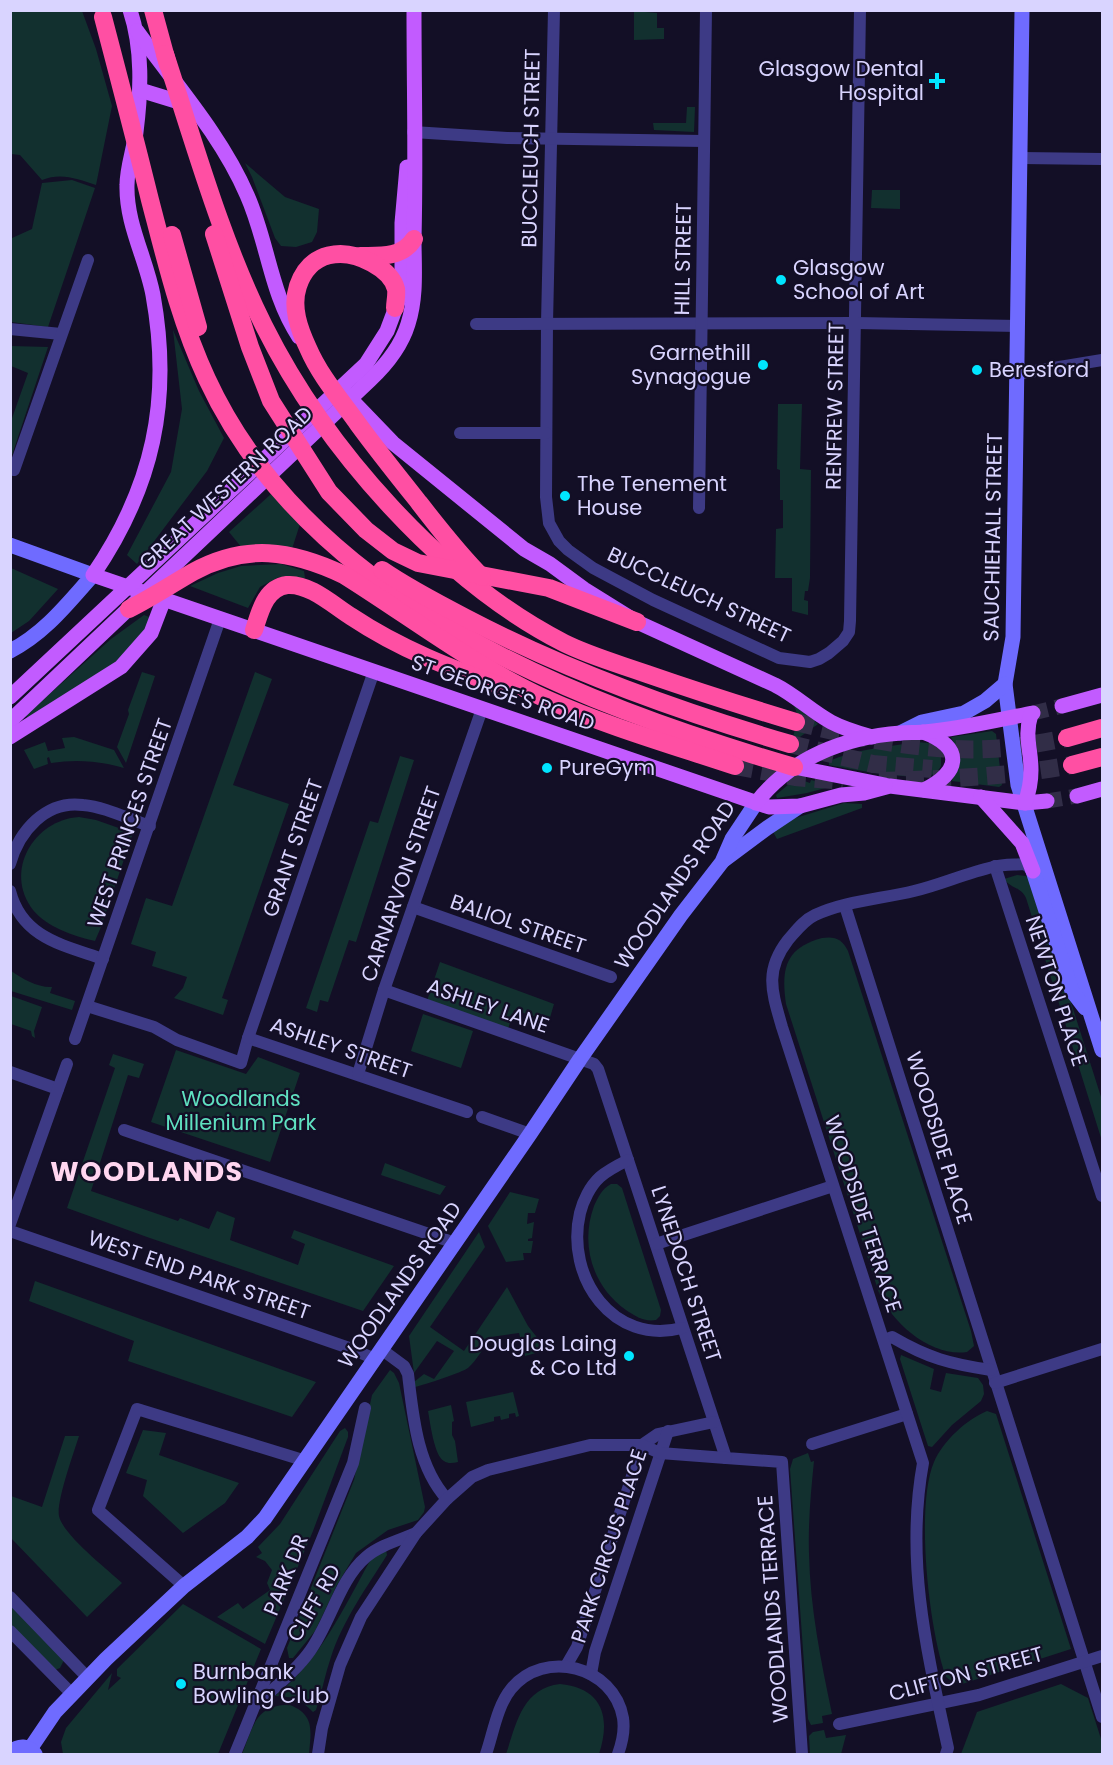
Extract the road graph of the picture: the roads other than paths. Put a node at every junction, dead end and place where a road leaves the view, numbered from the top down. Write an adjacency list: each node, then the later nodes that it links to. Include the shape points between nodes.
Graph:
1 (130, 10): 9 (main road)
2 (153, 10): 17 (highway)
3 (414, 10): 12 (main road)
4 (554, 10): 13 (street, BUCCLEUCH STREET)
5 (706, 10): 14 (street, HILL STREET)
6 (860, 10): 23 (street, RENFREW STREET)
7 (1022, 10): 15 (street, SAUCHIEHALL STREET)
8 (102, 14): 64 (highway, via 133,99 188,294 214,367 251,434 302,499 368,560 420,594 502,637 597,679 714,722); 68 (highway, via 184,322 208,382 244,444 281,493 381,584 460,635 647,720)
9 (137, 31): 10 (main road); 11 (main road)
10 (140, 90): 11 (main road); 38 (main road, via 127,204 152,293 160,358 159,407 151,453 138,494)
11 (191, 105): 29 (main road, via 239,178 257,220 278,298)
12 (413, 132): 13 (street); 18 (main road, via 416,160)
13 (551, 138): 14 (street); 22 (street, BUCCLEUCH STREET)
14 (704, 141): 25 (street, HILL STREET)
15 (1021, 158): 16 (street); 26 (street, SAUCHIEHALL STREET)
16 (1102, 159)
17 (213, 213): 44 (highway, via 261,379 283,422 329,492 378,541 418,563 530,582); 49 (highway, via 265,327 298,384 361,471 434,549 496,602 541,631)
18 (408, 247): 19 (highway, via 383,256); 21 (main road, GREAT WESTERN ROAD, via 402,291); 31 (main road, GREAT WESTERN ROAD, via 414,297 408,324 399,346)
19 (359, 256): 21 (highway, via 391,278 396,290); 29 (highway, via 327,256 309,267 301,279 294,306)
20 (88, 260): 28 (street)
21 (395, 308): 31 (main road, GREAT WESTERN ROAD)
22 (547, 323): 24 (street); 25 (street); 34 (street, BUCCLEUCH STREET)
23 (856, 323): 25 (street); 26 (street); 42 (street, RENFREW STREET)
24 (476, 324)
25 (702, 324): 36 (street, HILL STREET)
26 (1018, 326): 32 (street, SAUCHIEHALL STREET)
27 (10, 329): 28 (street)
28 (61, 334): 35 (street)
29 (308, 350): 44 (main road, via 393,443 524,549); 49 (highway, via 378,452 451,544 486,580 552,623)
30 (1102, 360): 32 (street)
31 (372, 369): 39 (main road, GREAT WESTERN ROAD); 41 (main road, GREAT WESTERN ROAD, via 226,493 157,559)
32 (1017, 374): 48 (street, SAUCHIEHALL STREET, via 1013,637)
33 (460, 433): 34 (street)
34 (546, 433): 42 (street, BUCCLEUCH STREET, via 549,523 563,545 593,568 779,658 810,662 819,659 843,641)
35 (14, 470)
36 (699, 508)
37 (10, 545): 38 (street)
38 (93, 575): 40 (main road, ST GEORGE'S ROAD); 46 (street, via 39,633)
39 (172, 577): 41 (highway); 52 (highway, via 256,552 297,556 344,575 482,665)
40 (164, 599): 43 (main road, ST GEORGE'S ROAD); 61 (main road, via 151,633 121,667)
41 (122, 603): 51 (main road, GREAT WESTERN ROAD); 56 (main road, GREAT WESTERN ROAD)
42 (850, 621)
43 (228, 622): 45 (main road, ST GEORGE'S ROAD); 78 (street, WEST PRINCES STREET)
44 (637, 622): 62 (main road, via 775,685 833,723)
45 (254, 630): 47 (main road, ST GEORGE'S ROAD); 52 (highway, via 269,594 280,587 298,586 412,652 477,678)
46 (10, 651)
47 (374, 671): 54 (main road, ST GEORGE'S ROAD); 91 (street, GRANT STREET)
48 (1005, 684): 55 (street, SAUCHIEHALL STREET); 60 (street, via 964,713 922,722)
49 (696, 691): 57 (highway)
50 (1102, 694): 53 (main road)
51 (10, 697)
52 (546, 699): 67 (highway)
53 (1062, 706)
54 (482, 709): 75 (main road, ST GEORGE'S ROAD); 85 (street, CARNARVON STREET)
55 (1008, 717): 59 (main road); 76 (street, SAUCHIEHALL STREET, via 1018,785); 76 (main road, via 1032,714 1026,736 1031,768)
56 (10, 721)
57 (796, 723)
58 (1102, 728): 63 (highway)
59 (924, 732): 60 (main road); 71 (main road, via 946,744 953,760 948,773)
60 (900, 733): 62 (main road)
61 (10, 737)
62 (872, 737): 68 (main road, via 834,747)
63 (1067, 738)
64 (790, 744)
65 (1102, 757): 66 (highway)
66 (1072, 765)
67 (735, 766)
68 (784, 769): 69 (main road); 75 (main road)
69 (890, 786): 71 (main road, ST GEORGE'S ROAD); 77 (main road, ST GEORGE'S ROAD)
70 (1102, 789): 72 (main road)
71 (924, 790): 73 (main road, ST GEORGE'S ROAD)
72 (1077, 796)
73 (981, 797): 76 (main road, ST GEORGE'S ROAD); 82 (main road, via 1022,843)
74 (1047, 801): 76 (main road, ST GEORGE'S ROAD)
75 (756, 803): 77 (main road, ST GEORGE'S ROAD); 79 (street, WOODLANDS ROAD)
76 (1025, 803): 90 (street, SAUCHIEHALL STREET)
77 (800, 806): 79 (street)
78 (150, 826): 80 (street, via 95,807 66,806 42,815 29,826); 86 (street, WEST PRINCES STREET)
79 (722, 862): 94 (street, WOODLANDS ROAD)
80 (10, 864)
81 (995, 866): 82 (street, WOODSIDE TERRACE, via 1025,864); 84 (street, WOODSIDE TERRACE, via 923,889); 105 (street, NEWTON PLACE)
82 (1033, 871): 90 (street, via 1072,991)
83 (10, 891): 86 (street, via 19,914 35,931 53,942)
84 (845, 906): 104 (street, WOODSIDE TERRACE, via 808,919 777,956 772,971 782,1027); 114 (street, WOODSIDE PLACE)
85 (413, 907): 87 (street, BALIOL STREET); 88 (street, CARNARVON STREET)
86 (103, 959): 89 (street, WEST PRINCES STREET)
87 (611, 977)
88 (384, 990): 94 (street, ASHLEY LANE); 97 (street, CARNARVON STREET)
89 (87, 1006): 91 (street, ASHLEY STREET, via 154,1027 177,1040 240,1063); 92 (street, WEST PRINCES STREET)
90 (1092, 1017): 93 (street, SAUCHIEHALL STREET)
91 (248, 1038): 97 (street, ASHLEY STREET)
92 (75, 1039)
93 (1102, 1050)
94 (580, 1059): 102 (street, WOODLANDS ROAD); 103 (street, LYNEDOCH STREET, via 598,1069)
95 (67, 1064): 98 (street)
96 (10, 1072): 98 (street)
97 (358, 1074): 99 (street, ASHLEY STREET)
98 (58, 1089): 106 (street)
99 (467, 1112)
100 (482, 1117): 102 (street)
101 (124, 1130): 108 (street)
102 (530, 1134): 108 (street, WOODLANDS ROAD)
103 (628, 1160): 109 (street, LYNEDOCH STREET); 110 (street, via 600,1177 584,1202 577,1233 581,1268 597,1298 620,1319 657,1332)
104 (833, 1186): 109 (street); 111 (street, WOODSIDE TERRACE)
105 (1102, 1196)
106 (10, 1224)
107 (10, 1231): 113 (street, WEST END PARK STREET, via 352,1349)
108 (455, 1243): 113 (street, WOODLANDS ROAD)
109 (656, 1244): 110 (street, LYNEDOCH STREET)
110 (682, 1328): 118 (street, LYNEDOCH STREET)
111 (884, 1340): 114 (street, via 892,1337 939,1360); 117 (street, WOODSIDE TERRACE)
112 (1102, 1349): 115 (street)
113 (378, 1354): 124 (street, WOODLANDS ROAD); 125 (street, WEST END PARK STREET, via 404,1366 408,1374 421,1451 429,1473)
114 (991, 1370): 115 (street, WOODSIDE PLACE)
115 (995, 1383): 133 (street, WOODSIDE PLACE)
116 (365, 1408): 139 (street, PARK DR, via 353,1463)
117 (907, 1413): 120 (street); 138 (street, WOODSIDE TERRACE, via 923,1463 916,1512 917,1578)
118 (714, 1422): 119 (street); 123 (street, LYNEDOCH STREET)
119 (668, 1431): 121 (street); 122 (street, PARK CIRCUS PLACE)
120 (812, 1444)
121 (642, 1445): 122 (street); 125 (street, via 590,1445 488,1470 472,1477); 127 (street, PARK CIRCUS PLACE)
122 (660, 1453): 123 (street); 128 (street, PARK CIRCUS PLACE)
123 (726, 1458): 148 (street, WOODLANDS TERRACE, via 782,1462)
124 (306, 1461): 129 (street, WOODLANDS ROAD, via 247,1537); 129 (street, via 137,1409 98,1510)
125 (447, 1499): 126 (street)
126 (416, 1533): 139 (street, CLIFF RD, via 365,1558 345,1585 309,1652); 145 (street, via 361,1617 340,1665)
127 (613, 1536): 128 (street); 134 (street, PARK CIRCUS PLACE, via 577,1647)
128 (631, 1542): 135 (street, PARK CIRCUS PLACE)
129 (184, 1586): 136 (street, WOODLANDS ROAD)
130 (10, 1597): 136 (street)
131 (10, 1631): 137 (street)
132 (1102, 1656): 133 (street, CLIFTON STREET)
133 (1084, 1662): 138 (street, CLIFTON STREET); 140 (street, WOODSIDE PLACE)
134 (566, 1666): 135 (street); 146 (street, via 536,1671 510,1690)
135 (591, 1674): 147 (street, via 614,1695 621,1711 623,1731)
136 (88, 1678): 137 (street, WOODLANDS ROAD)
137 (71, 1693): 143 (street, WOODLANDS ROAD, via 49,1719)
138 (938, 1704): 141 (street, CLIFTON STREET); 149 (street, WOODSIDE TERRACE, via 948,1748)
139 (255, 1706): 144 (street, PARK DR)
140 (1102, 1717)
141 (838, 1724)
142 (10, 1752): 143 (street, via 19,1747)
143 (32, 1752)
144 (235, 1755)
145 (318, 1755)
146 (486, 1755)
147 (618, 1755)
148 (802, 1755)
149 (946, 1755)

